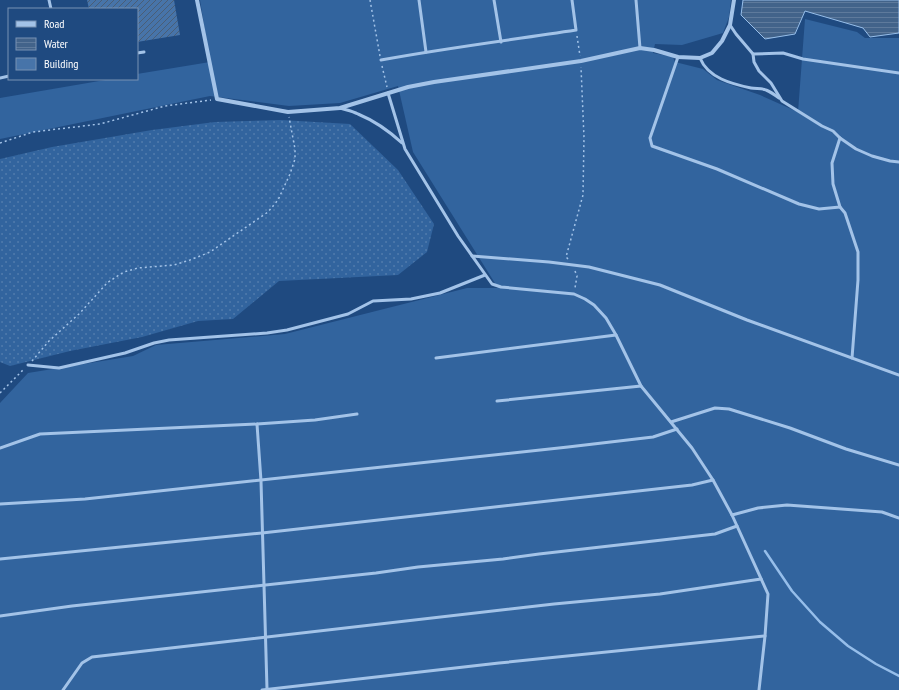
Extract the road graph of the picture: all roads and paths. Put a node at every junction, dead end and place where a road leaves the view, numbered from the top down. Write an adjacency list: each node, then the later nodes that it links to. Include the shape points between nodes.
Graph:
1 (197, 0): 22 (street)
2 (370, 0): 18 (path)
3 (419, 0): 13 (lane)
4 (494, 0): 10 (lane)
5 (572, 0): 9 (lane)
6 (636, 0): 11 (lane)
7 (734, 0): 8 (street)
8 (730, 25): 15 (lane); 17 (street, via 712,53)
9 (576, 30): 10 (lane); 19 (path)
10 (501, 42): 13 (lane)
11 (640, 48): 16 (street); 19 (street)
12 (144, 52): 14 (lane)
13 (426, 52): 18 (lane)
14 (138, 53)
15 (753, 54): 20 (lane, via 783,53 803,59); 23 (lane, via 759,71)
16 (678, 57): 17 (street); 30 (lane, via 650,138 652,146 717,169 800,204 819,209)
17 (700, 58): 23 (lane, via 717,77 742,86 765,89)
18 (381, 60): 21 (path)
19 (580, 61): 21 (street, via 434,82); 32 (path, via 584,138 583,195 566,257)
20 (899, 73)
21 (388, 93): 24 (street); 28 (lane)
22 (217, 99): 25 (street); 27 (path, via 165,106 100,124 33,132)
23 (782, 100): 26 (lane, via 833,131)
24 (340, 108): 25 (street); 28 (lane, via 369,119)
25 (288, 112): 38 (path, via 295,159 278,200 268,212 210,252 174,265 138,268 119,275 49,341)
26 (840, 138): 29 (lane, via 872,156); 30 (lane, via 832,163 832,177)
27 (0, 143)
28 (404, 145): 31 (lane)
29 (899, 162)
30 (840, 207): 37 (lane, via 845,213 858,252)
31 (472, 256): 32 (lane); 33 (lane)
32 (572, 265): 34 (path, via 577,276); 37 (lane, via 660,285)
33 (485, 274): 34 (lane, via 492,284 501,288); 38 (lane, via 440,293 411,299 373,301 348,314 287,330 169,340 59,368)
34 (574, 294): 35 (lane, via 594,305)
35 (616, 335): 36 (lane); 40 (lane)
36 (436, 358)
37 (852, 358): 39 (lane)
38 (28, 365): 41 (path)
39 (899, 375)
40 (641, 386): 42 (lane); 44 (lane)
41 (0, 393)
42 (497, 401)
43 (357, 414): 45 (lane)
44 (671, 422): 46 (lane); 48 (lane, via 715,408 729,409)
45 (257, 424): 47 (lane, via 40,434); 50 (lane)
46 (677, 429): 49 (lane); 50 (lane, via 653,437)
47 (0, 448)
48 (899, 465)
49 (713, 480): 52 (lane); 55 (lane, via 692,485)
50 (261, 481): 51 (lane, via 85,499); 55 (lane)
51 (0, 504)
52 (732, 515): 53 (lane, via 758,508 786,505 882,512); 54 (lane)
53 (899, 518)
54 (737, 526): 57 (lane); 58 (lane, via 715,534)
55 (262, 533): 56 (lane); 58 (lane)
56 (0, 559)
57 (762, 579): 60 (lane, via 768,594); 61 (lane, via 660,594)
58 (264, 585): 59 (lane); 61 (lane)
59 (0, 616)
60 (765, 636): 62 (lane); 65 (lane)
61 (265, 637): 62 (lane); 63 (lane, via 92,657 82,663)
62 (267, 689): 64 (lane)
63 (63, 690)
64 (262, 690)
65 (759, 690)

